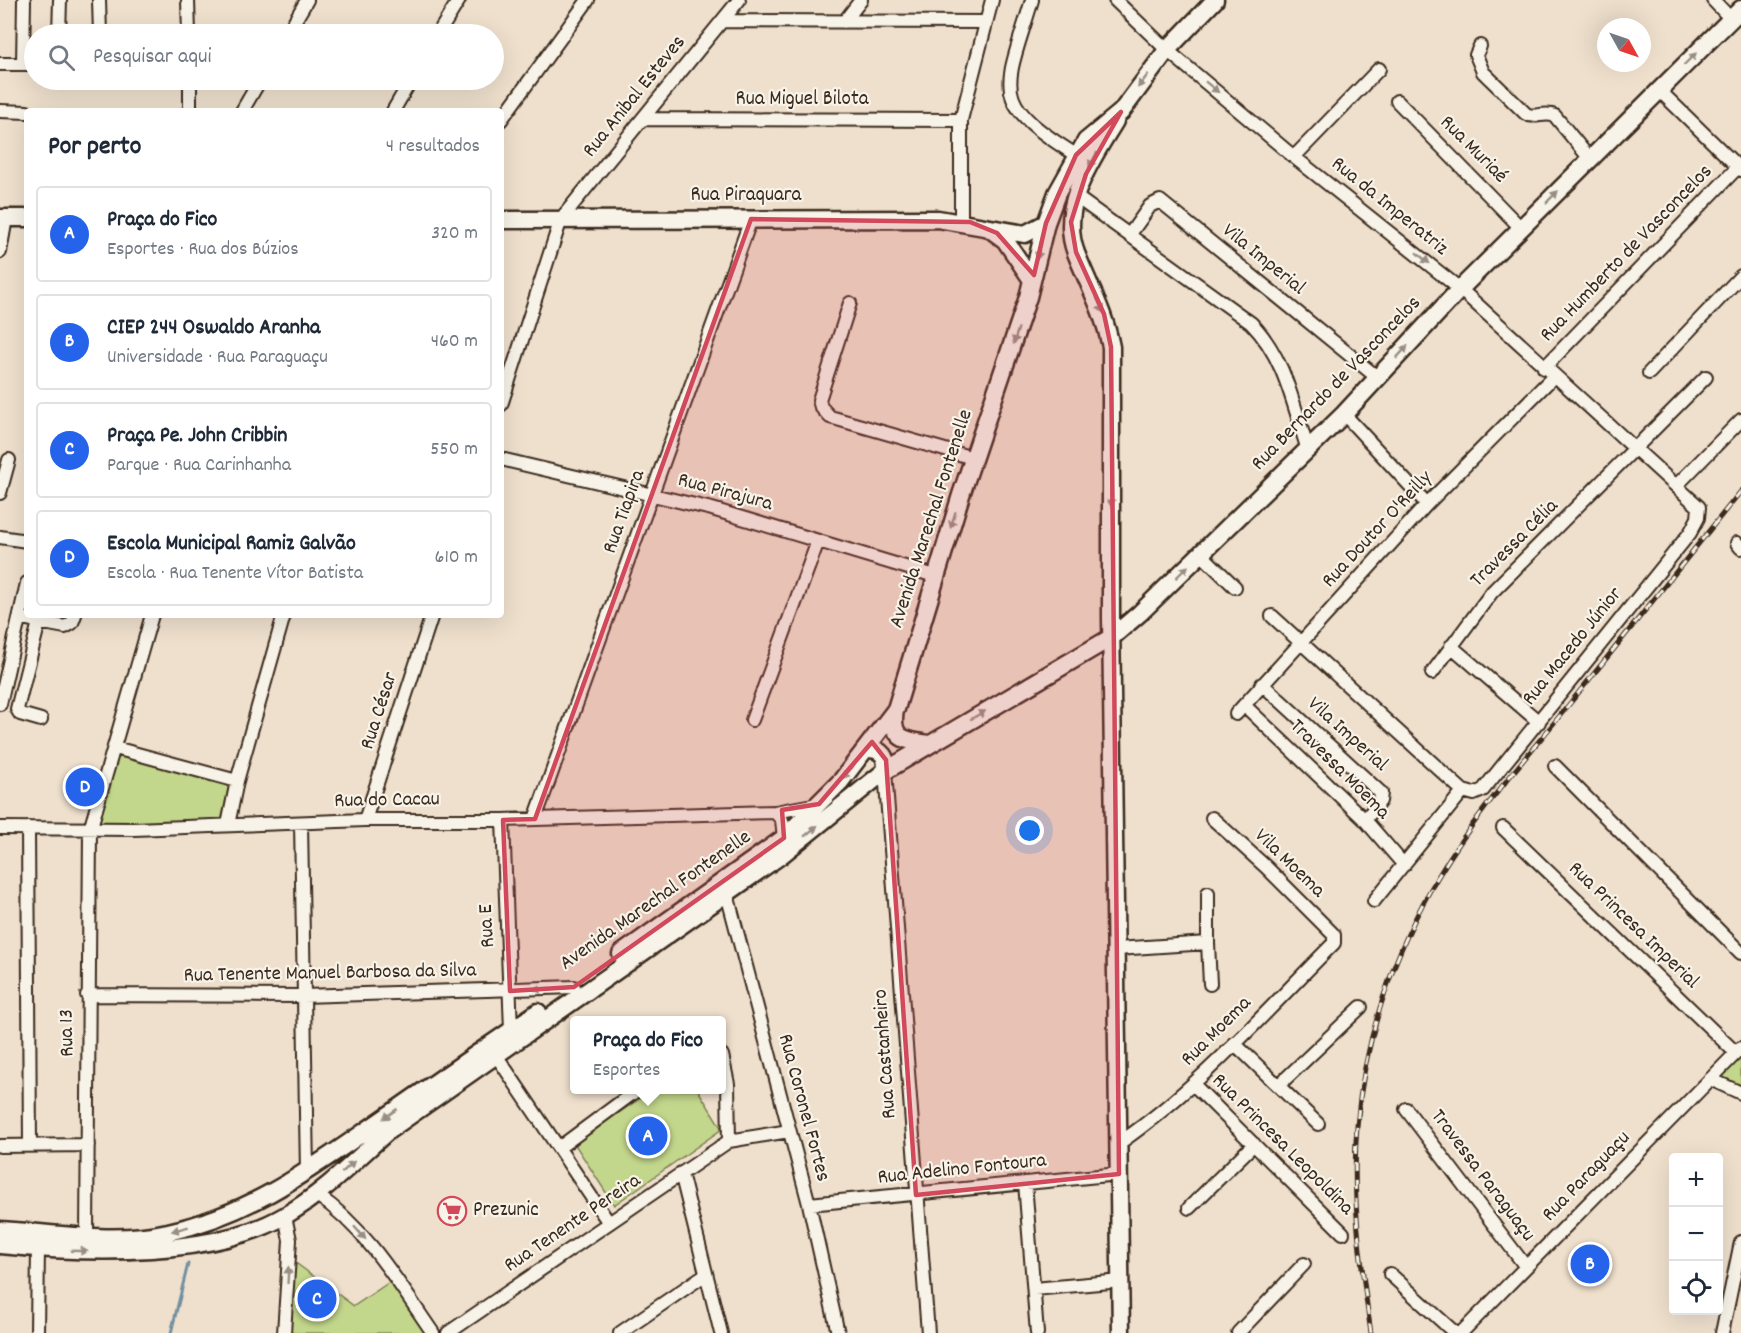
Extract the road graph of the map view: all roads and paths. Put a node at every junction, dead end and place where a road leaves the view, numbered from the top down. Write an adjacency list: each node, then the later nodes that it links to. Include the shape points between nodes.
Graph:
1 (24, 0): 19 (street)
2 (60, 0): 20 (street)
3 (99, 0): 21 (street)
4 (188, 0): 22 (street)
5 (307, 0): 23 (street)
6 (459, 0): 24 (street)
7 (588, 0): 41 (street)
8 (739, 0): 16 (street, Rua Anibal Esteves)
9 (861, 0): 17 (street)
10 (992, 0): 18 (street)
11 (1032, 0): 44 (street, via 1010,76 1010,94 1024,118 1039,132)
12 (1115, 0): 26 (street, Rua da Imperatriz)
13 (1215, 0): 26 (main road)
14 (1713, 0): 15 (street)
15 (1736, 14): 30 (main road, Rua Bernardo de Vasconcelos, one-way to 15)
16 (723, 21): 17 (street); 42 (street, Rua Anibal Esteves)
17 (844, 22): 18 (street)
18 (986, 22): 43 (street)
19 (26, 24)
20 (59, 24)
21 (100, 24)
22 (189, 24)
23 (293, 24)
24 (444, 24)
25 (1480, 46): 46 (street, via 1476,55 1483,72 1529,116 1555,116)
26 (1167, 50): 40 (main road, one-way to 40); 45 (street, Rua da Imperatriz, one-way to 45)
27 (0, 64): 28 (street)
28 (24, 64)
29 (1379, 69): 45 (street)
30 (1658, 89): 46 (main road, Rua Bernardo de Vasconcelos); 47 (street)
31 (190, 90): 35 (street)
32 (254, 90): 36 (street)
33 (405, 90): 37 (street)
34 (1397, 101): 57 (street, Rua Muriaé)
35 (190, 108)
36 (244, 108)
37 (395, 108)
38 (0, 111): 39 (street)
39 (24, 112)
40 (1120, 112): 44 (main road, Avenida Marechal Fontenelle, via 1094,133); 48 (main road, one-way to 48, via 1093,158)
41 (504, 116)
42 (643, 119): 43 (street, Rua Miguel Bilota); 51 (street, Rua Anibal Esteves)
43 (961, 120): 55 (street)
44 (1076, 155): 53 (main road, Avenida Marechal Fontenelle)
45 (1294, 157): 62 (street, Rua da Imperatriz, one-way to 62)
46 (1590, 159): 57 (main road, Rua Bernardo de Vasconcelos, one-way to 46)
47 (1739, 168): 64 (street, Rua Humberto de Vasconcelos)
48 (1074, 203): 58 (street); 88 (main road, one-way to 88, via 1072,234 1076,252 1104,314 1111,348)
49 (3, 218): 50 (main road); 59 (street)
50 (24, 218)
51 (561, 219): 52 (main road, Rua Piraquara); 54 (main road, Rua Piraquara); 68 (street)
52 (750, 219): 55 (main road, Rua Piraquara); 78 (street, Rua Tiapira)
53 (1048, 219): 56 (main road, Rua Piraquara, via 1025,234); 61 (main road, Avenida Marechal Fontenelle, one-way to 61)
54 (504, 220)
55 (961, 221): 56 (main road, Rua Piraquara)
56 (989, 228): 61 (main road, Rua Piraquara, via 1005,240)
57 (1521, 228): 62 (main road, Rua Bernardo de Vasconcelos)
58 (1130, 234): 67 (street, Vila Imperial, via 1150,206 1160,201); 71 (street, via 1262,335 1275,353)
59 (0, 252)
60 (1741, 276): 65 (street)
61 (1032, 280): 73 (main road, Avenida Marechal Fontenelle, one-way to 73)
62 (1460, 289): 64 (street, Rua da Imperatriz); 67 (main road, Rua Bernardo de Vasconcelos, one-way to 62)
63 (850, 303): 73 (street, via 819,399 825,413)
64 (1549, 373): 72 (street, Rua da Imperatriz); 79 (street, Rua Doutor O'Reilly)
65 (1649, 373)
66 (1706, 377): 72 (street)
67 (1378, 378): 69 (main road, Rua Bernardo de Vasconcelos)
68 (504, 396)
69 (1344, 414): 71 (main road, Rua Bernardo de Vasconcelos); 79 (street)
70 (1741, 420): 76 (street)
71 (1308, 450): 84 (main road, Rua Bernardo de Vasconcelos)
72 (1634, 450): 76 (street, Rua da Imperatriz); 99 (street, Travessa Célia, via 1492,592)
73 (973, 458): 85 (main road, Avenida Marechal Fontenelle, one-way to 85)
74 (9, 460): 77 (street)
75 (504, 460): 78 (street, Rua Pirajura)
76 (1676, 486): 80 (street, Rua da Imperatriz)
77 (0, 493)
78 (653, 494): 82 (street, Rua Pirajura); 118 (street, Rua Tiapira)
79 (1427, 504): 98 (street, Rua Doutor O'Reilly)
80 (1699, 507): 107 (street, Rua Macedo Júnior, via 1690,532)
81 (0, 537): 83 (street)
82 (818, 540): 85 (street, Rua Pirajura); 106 (street)
83 (24, 541)
84 (1201, 554): 86 (street); 89 (main road, Rua Bernardo de Vasconcelos, one-way to 84)
85 (935, 576): 103 (main road, Avenida Marechal Fontenelle)
86 (1234, 587)
87 (24, 598): 91 (street)
88 (1111, 600): 89 (main road, via 1124,613); 97 (main road)
89 (1140, 613): 97 (main road, Rua Bernardo de Vasconcelos)
90 (1272, 616): 98 (street)
91 (20, 617): 96 (street); 102 (street)
92 (74, 618): 96 (street, via 65,627)
93 (151, 618): 109 (street, Rua 13)
94 (283, 618): 113 (street)
95 (431, 618): 119 (street, Rua César)
96 (39, 622): 105 (street, via 17,709 20,714)
97 (1112, 637): 108 (main road, Rua Bernardo de Vasconcelos, one-way to 97); 135 (main road)
98 (1300, 641): 101 (street, Rua Doutor O'Reilly); 114 (street)
99 (1451, 646): 100 (street, Travessa Célia); 107 (street)
100 (1432, 674)
101 (1262, 684): 104 (street, Rua Doutor O'Reilly); 121 (street, Vila Imperial, via 1381,793 1380,801)
102 (0, 704)
103 (896, 709): 108 (main road, via 893,720 898,735 907,741); 110 (main road, Avenida Marechal Fontenelle)
104 (1240, 710): 121 (street, Travessa Moema)
105 (41, 720)
106 (752, 720)
107 (1539, 722): 114 (street, Rua Macedo Júnior, via 1483,789 1474,794)
108 (928, 744): 112 (main road, Avenida Marechal Fontenelle)
109 (115, 748): 113 (street); 127 (street, Rua 13)
110 (867, 749): 112 (main road, via 874,748 884,755); 115 (main road, Avenida Marechal Fontenelle, one-way to 115)
111 (1555, 766): 136 (street)
112 (885, 771): 131 (main road, Avenida Marechal Fontenelle, one-way to 112); 168 (street, Rua Castanheiro)
113 (237, 781): 123 (street)
114 (1463, 791): 129 (street)
115 (819, 804): 116 (street, Rua do Cacau); 128 (main road, Avenida Marechal Fontenelle)
116 (775, 812): 118 (street, Rua do Cacau); 128 (street, via 782,820)
117 (1212, 818): 133 (street, Vila Moema, via 1292,891)
118 (535, 819): 120 (street, Rua do Cacau)
119 (365, 820): 120 (street, Rua do Cacau); 122 (street, Rua do Cacau)
120 (503, 820): 139 (street, Rua E)
121 (1365, 820): 129 (street, Travessa Moema)
122 (301, 823): 123 (street, Rua do Cacau); 141 (street)
123 (228, 825): 127 (street, Rua do Cacau)
124 (0, 828): 125 (street, Rua do Cacau)
125 (28, 828): 127 (street, Rua do Cacau); 159 (street)
126 (1503, 828): 145 (street, Rua Princesa Imperial)
127 (90, 830): 140 (street, Rua 13)
128 (784, 838): 138 (main road, Avenida Marechal Fontenelle)
129 (1404, 865): 132 (street)
130 (1208, 893): 134 (street)
131 (727, 894): 146 (main road, Avenida Marechal Fontenelle); 155 (street, Rua Coronel Fortes)
132 (1374, 901)
133 (1335, 940): 144 (street, Rua Moema)
134 (1208, 943): 135 (street); 137 (street)
135 (1116, 949): 157 (main road)
136 (1741, 953)
137 (1210, 984)
138 (574, 987): 139 (street, Rua Tenente Manuel Barbosa da Silva, one-way to 139); 143 (main road, Avenida Marechal Fontenelle)
139 (510, 991): 141 (street, Rua Tenente Manuel Barbosa da Silva); 143 (street, Rua E)
140 (87, 995): 141 (street, Rua Tenente Manuel Barbosa da Silva); 160 (street, Rua 13)
141 (303, 996): 163 (street)
142 (1361, 1007): 150 (street)
143 (511, 1030): 163 (main road, Avenida Marechal Fontenelle, one-way to 163)
144 (1234, 1042): 149 (street, Rua Moema); 150 (street)
145 (1738, 1050): 148 (street, Rua Paraguaçu)
146 (496, 1054): 162 (street); 167 (main road, Avenida Marechal Fontenelle, one-way to 146, via 388,1131)
147 (726, 1074): 156 (street)
148 (1710, 1079): 151 (street); 181 (street, Rua Paraguaçu)
149 (1193, 1084): 157 (street, Rua Moema); 158 (street, Rua Princesa Leopoldina)
150 (1279, 1085): 154 (street)
151 (1741, 1093)
152 (630, 1094): 162 (street)
153 (1406, 1109): 181 (street, Travessa Paraguaçu)
154 (1318, 1124)
155 (789, 1131): 156 (street, Rua Tenente Pereira); 169 (street, Rua Coronel Fortes)
156 (729, 1141): 164 (street, Rua Tenente Pereira)
157 (1118, 1144): 165 (main road)
158 (1254, 1144): 170 (street); 175 (street, Rua Princesa Leopoldina)
159 (30, 1145): 160 (street); 161 (street)
160 (88, 1145): 176 (street, Rua 13)
161 (0, 1146)
162 (560, 1147): 173 (street)
163 (307, 1172): 171 (main road, Avenida Marechal Fontenelle)
164 (681, 1173): 173 (street, Rua Tenente Pereira); 182 (street)
165 (1119, 1174): 166 (street, Rua Adelino Fontoura); 184 (main road)
166 (1025, 1183): 168 (street, Rua Adelino Fontoura); 185 (street)
167 (317, 1195): 172 (main road, Avenida Marechal Fontenelle); 189 (street, one-way to 189, via 343,1214 370,1244)
168 (916, 1195): 169 (street, Rua Adelino Fontoura); 194 (street, Rua Castanheiro)
169 (808, 1204): 193 (street, Rua Coronel Fortes)
170 (1189, 1208)
171 (236, 1212): 172 (main road, via 269,1203); 176 (main road, Avenida Marechal Fontenelle, one-way to 176, via 167,1232)
172 (285, 1216): 179 (main road, Avenida Marechal Fontenelle, one-way to 172, via 160,1248 240,1234); 188 (street, one-way to 172, via 290,1240)
173 (609, 1223): 190 (street, Rua Tenente Pereira)
174 (0, 1230): 176 (main road, Avenida Marechal Fontenelle)
175 (1343, 1233)
176 (87, 1235)
177 (1741, 1242): 186 (street)
178 (0, 1245): 179 (main road, Avenida Marechal Fontenelle)
179 (38, 1248): 187 (street)
180 (1304, 1264): 197 (street)
181 (1526, 1267): 199 (street, Rua Paraguaçu)
182 (706, 1274): 191 (street); 192 (street)
183 (1390, 1274): 198 (street)
184 (1120, 1281): 185 (street); 196 (main road)
185 (1034, 1289): 195 (street)
186 (1736, 1297): 200 (street)
187 (37, 1333)
188 (284, 1333)
189 (434, 1333)
190 (448, 1333)
191 (620, 1333)
192 (721, 1333)
193 (838, 1333)
194 (928, 1333)
195 (1037, 1333)
196 (1122, 1333)
197 (1238, 1333)
198 (1455, 1333)
199 (1461, 1333)
200 (1722, 1333)

